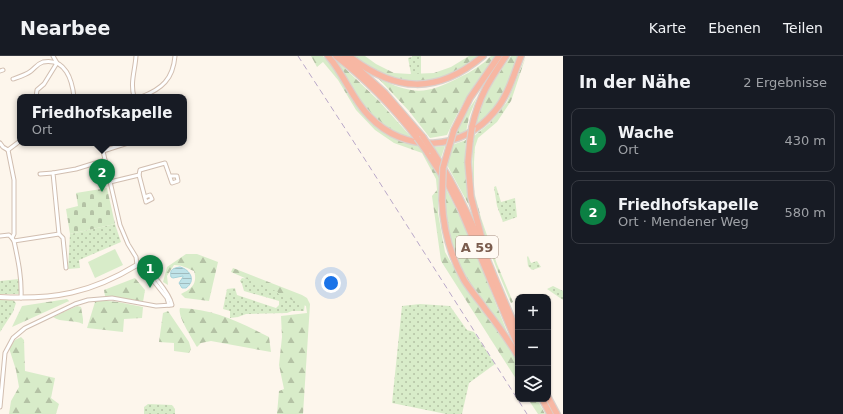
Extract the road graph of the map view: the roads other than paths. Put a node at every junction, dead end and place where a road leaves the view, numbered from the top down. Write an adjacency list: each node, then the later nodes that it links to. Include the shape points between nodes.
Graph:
1 (53, 56): 12 (street)
2 (136, 56): 16 (street, via 131,89)
3 (175, 56): 17 (street, via 170,76)
4 (328, 56): 11 (highway, via 361,107 376,123 402,139 425,144 456,139 489,118 507,91)
5 (336, 56): 18 (highway, A 59, via 384,98)
6 (344, 56): 18 (highway, A 59, via 385,93)
7 (349, 56): 8 (highway, via 384,78 417,84 447,78 468,68)
8 (483, 56)
9 (499, 56): 43 (highway, bridge, via 470,98 454,130 443,168 442,200 447,239 458,268 469,288)
10 (506, 56): 36 (highway, bridge, via 485,87 470,141 470,192)
11 (521, 56)
12 (57, 63): 13 (street, via 43,62 30,72); 14 (street); 15 (street, via 69,75)
13 (13, 79)
14 (36, 94)
15 (73, 94)
16 (133, 94)
17 (151, 94)
18 (420, 138): 25 (highway, A 59, bridge)
19 (0, 143): 23 (street)
20 (17, 143): 23 (street)
21 (100, 146): 24 (street)
22 (120, 146): 24 (street)
23 (8, 150): 35 (street, via 14,180)
24 (103, 152): 26 (street)
25 (430, 152): 36 (highway, A 59, via 457,193); 42 (highway, A 59, via 461,210)
26 (105, 160): 27 (street); 31 (street)
27 (53, 173): 28 (street); 33 (street)
28 (40, 174)
29 (140, 175): 30 (street, via 140,170 165,163); 31 (street); 32 (street)
30 (170, 176)
31 (110, 182): 37 (street, via 120,225 136,257)
32 (145, 197)
33 (59, 234): 35 (street); 38 (street, via 63,238)
34 (0, 236): 35 (street, via 9,235)
35 (13, 239): 40 (street, via 22,283)
36 (484, 250): 41 (highway, A 59)
37 (137, 265): 40 (street, via 86,289 49,297); 46 (street, via 148,271 171,305 156,306 112,298 95,299 79,302 25,328 13,338 5,353)
38 (66, 268)
39 (0, 297): 40 (street)
40 (21, 298)
41 (517, 330)
42 (515, 339)
43 (515, 352)
44 (544, 402): 47 (highway)
45 (551, 402): 48 (highway)
46 (0, 407)
47 (550, 414)
48 (557, 414)

